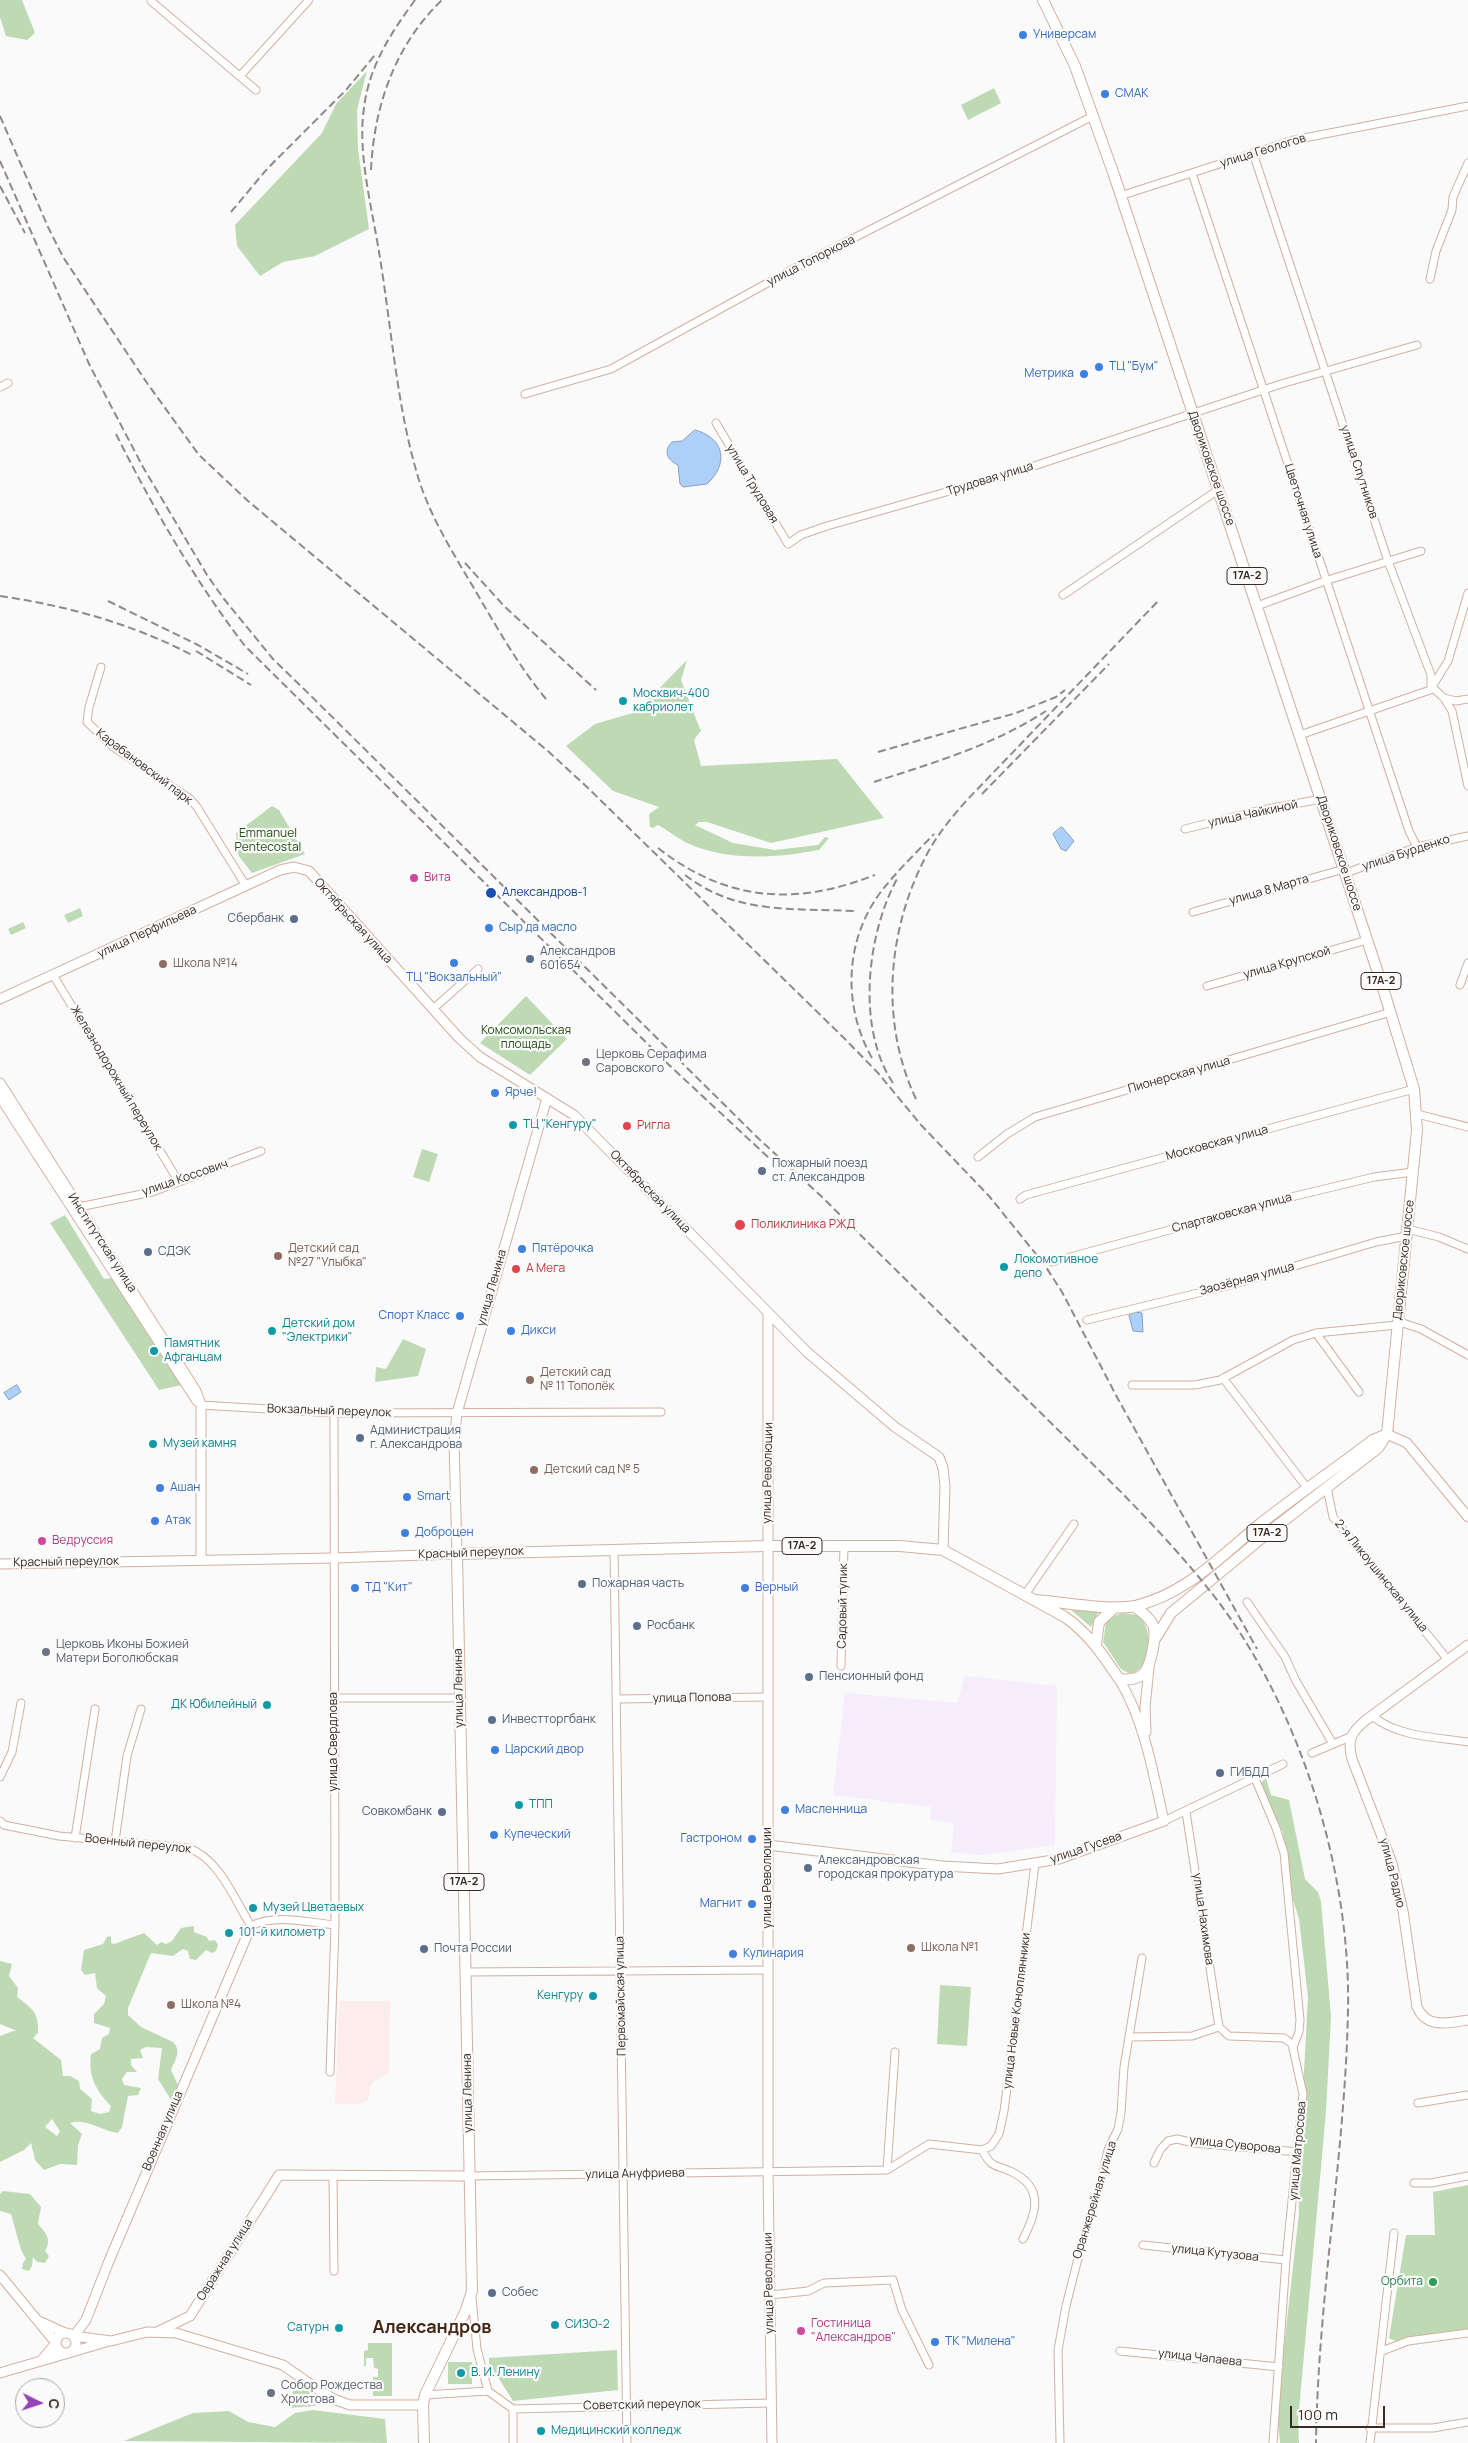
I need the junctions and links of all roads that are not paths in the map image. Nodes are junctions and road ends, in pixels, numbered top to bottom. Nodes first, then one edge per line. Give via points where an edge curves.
1 (309, 0) edge
2 (1043, 0) edge
3 (151, 1) edge
4 (240, 76) junction
5 (256, 90) dead end
6 (1468, 106) edge
7 (1093, 116) junction
8 (1253, 153) junction
9 (1468, 163) edge
10 (1192, 173) junction
11 (1120, 196) junction
12 (1430, 279) dead end
13 (1417, 345) dead end
14 (1325, 372) junction
15 (8, 383) dead end
16 (0, 387) edge
17 (1265, 390) junction
18 (525, 394) dead end
19 (1192, 413) junction
20 (716, 423) dead end
21 (1218, 490) junction
22 (788, 544) joint
23 (1422, 551) dead end
24 (1388, 561) junction
25 (1326, 581) junction
26 (1468, 593) edge
27 (1063, 595) dead end
28 (1257, 606) junction
29 (101, 667) dead end
30 (1431, 686) junction
31 (1444, 698) junction
32 (1468, 699) edge
33 (1369, 711) junction
34 (1300, 735) junction
35 (1468, 786) edge
36 (1321, 799) junction
37 (1185, 829) dead end
38 (1468, 836) edge
39 (1417, 847) junction
40 (294, 867) joint
41 (1345, 871) junction
42 (246, 886) junction
43 (1193, 912) dead end
44 (1368, 940) junction
45 (1468, 963) edge
46 (478, 969) dead end
47 (53, 975) junction
48 (1460, 985) dead end
49 (1207, 986) dead end
50 (0, 999) edge
51 (433, 1009) junction
52 (1390, 1012) junction
53 (0, 1083) edge
54 (1414, 1090) junction
55 (0, 1097) edge
56 (547, 1098) junction
57 (1416, 1114) junction
58 (19, 1119) junction
59 (1468, 1127) edge
60 (261, 1151) dead end
61 (978, 1157) dead end
62 (1413, 1172) junction
63 (179, 1182) junction
64 (1020, 1199) dead end
65 (76, 1208) junction
66 (1407, 1232) junction
67 (1468, 1249) edge
68 (1052, 1262) dead end
69 (768, 1313) junction
70 (1087, 1320) dead end
71 (1397, 1323) junction
72 (1316, 1333) junction
73 (1468, 1355) edge
74 (1223, 1378) junction
75 (1132, 1385) dead end
76 (1359, 1392) dead end
77 (201, 1405) junction
78 (661, 1412) dead end
79 (334, 1413) junction
80 (457, 1413) junction
81 (1387, 1434) junction
82 (1327, 1487) junction
83 (1308, 1489) junction
84 (1468, 1517) edge
85 (1074, 1524) dead end
86 (767, 1546) junction
87 (844, 1546) junction
88 (614, 1549) junction
89 (942, 1550) junction
90 (457, 1554) junction
91 (334, 1558) junction
92 (201, 1560) junction
93 (0, 1564) edge
94 (1027, 1598) junction
95 (1247, 1602) dead end
96 (1134, 1606) junction
97 (1115, 1607) junction
98 (1155, 1639) junction
99 (1096, 1644) junction
100 (1468, 1645) edge
101 (1448, 1660) junction
102 (841, 1666) dead end
103 (1149, 1668) junction
104 (1119, 1679) junction
105 (767, 1697) junction
106 (334, 1698) junction
107 (460, 1698) junction
108 (617, 1699) junction
109 (21, 1703) dead end
110 (95, 1709) dead end
111 (141, 1709) dead end
112 (1372, 1716) junction
113 (1353, 1733) junction
114 (1468, 1742) edge
115 (1334, 1744) junction
116 (1147, 1747) junction
117 (1312, 1753) dead end
118 (1283, 1764) dead end
119 (1254, 1776) junction
120 (0, 1778) edge
121 (1186, 1812) junction
122 (0, 1821) edge
123 (1164, 1821) junction
124 (75, 1838) junction
125 (115, 1841) junction
126 (768, 1845) junction
127 (1035, 1864) junction
128 (335, 1925) junction
129 (252, 1926) junction
130 (1142, 1958) dead end
131 (767, 1970) junction
132 (620, 1971) junction
133 (466, 1972) junction
134 (1468, 2020) edge
135 (1219, 2027) junction
136 (1130, 2037) junction
137 (1293, 2047) junction
138 (895, 2052) dead end
139 (330, 2072) dead end
140 (1468, 2095) edge
141 (1418, 2103) dead end
142 (982, 2150) junction
143 (1299, 2152) junction
144 (1154, 2163) dead end
145 (886, 2170) junction
146 (768, 2171) junction
147 (333, 2174) junction
148 (279, 2175) joint
149 (624, 2175) junction
150 (470, 2176) junction
151 (1468, 2176) edge
152 (1414, 2183) dead end
153 (1394, 2233) dead end
154 (1023, 2239) dead end
155 (1143, 2245) dead end
156 (1286, 2260) junction
157 (334, 2271) dead end
158 (0, 2275) edge
159 (472, 2291) junction
160 (770, 2295) junction
161 (38, 2320) junction
162 (159, 2331) junction
163 (1468, 2332) edge
164 (70, 2335) junction
165 (111, 2341) junction
166 (56, 2343) junction
167 (1120, 2351) dead end
168 (1382, 2351) junction
169 (68, 2354) junction
170 (41, 2361) junction
171 (929, 2365) dead end
172 (1279, 2367) junction
173 (0, 2373) edge
174 (488, 2391) junction
175 (424, 2400) junction
176 (771, 2403) junction
177 (625, 2405) junction
178 (513, 2409) junction
179 (1468, 2422) edge
180 (1370, 2428) junction
181 (1060, 2442) edge
182 (424, 2443) edge
183 (513, 2443) edge
184 (627, 2443) edge
185 (772, 2443) edge
186 (1273, 2443) edge
187 (1370, 2443) edge

1 - 4 street
2 - 7 main road, Двориковское шоссе via 1075,66
3 - 4 street
4 - 5 street
6 - 8 street, улица Геологов via 1294,140
7 - 11 main road, Двориковское шоссе
7 - 18 street, улица Топоркова via 793,269 611,369
8 - 10 street, улица Геологов
8 - 14 street, улица Спутников
9 - 12 street via 1453,197 1452,210 1436,251
10 - 11 street, улица Геологов
10 - 17 street, Цветочная улица
11 - 19 main road, Двориковское шоссе / 17А-2
13 - 14 street, Трудовая улица
14 - 17 street, Трудовая улица
14 - 24 street, улица Спутников
15 - 16 street
17 - 19 street, Трудовая улица
17 - 25 street, Цветочная улица
19 - 21 main road, Двориковское шоссе / 17А-2
19 - 22 street, Трудовая улица via 1016,472 801,534
20 - 22 street, улица Трудовая
21 - 27 street
21 - 28 main road, Двориковское шоссе / 17А-2
23 - 24 street
24 - 25 street
24 - 30 street, улица Спутников via 1431,675
25 - 28 street
25 - 33 street, Цветочная улица
26 - 30 street via 1448,661
28 - 34 main road, Двориковское шоссе / 17А-2
29 - 42 street, Карабановский парк via 87,722 112,746 190,799
30 - 31 street
30 - 33 street via 1422,694
31 - 32 street
31 - 35 street via 1452,711
33 - 34 street
33 - 39 street, Цветочная улица
34 - 36 main road, Двориковское шоссе / 17А-2
36 - 37 street, улица Чайкиной
36 - 41 main road, Двориковское шоссе / 17А-2
38 - 39 street, улица Бурденко
39 - 41 street, улица Бурденко
40 - 42 main road, улица Перфильева
40 - 51 main road, Октябрьская улица via 309,871
41 - 43 street, улица 8 Марта
41 - 44 main road, Двориковское шоссе / 17А-2
42 - 47 main road, улица Перфильева
44 - 49 street, улица Крупской
44 - 52 main road, Двориковское шоссе / 17А-2
45 - 48 street
46 - 51 street
47 - 50 main road, улица Перфильева
47 - 63 street, Железнодорожный переулок
51 - 56 main road, Октябрьская улица via 480,1057
52 - 54 main road, Двориковское шоссе / 17А-2
52 - 61 street, Пионерская улица via 1035,1116
53 - 58 main road, Институтская улица
54 - 57 main road, Двориковское шоссе / 17А-2
54 - 64 street, Московская улица
55 - 58 main road, Институтская улица
56 - 69 main road, Октябрьская улица via 574,1115
56 - 80 main road, улица Ленина
57 - 59 street
57 - 62 main road, Двориковское шоссе / 17А-2
58 - 65 main road, Институтская улица
60 - 63 street, улица Коссович
62 - 66 main road, Двориковское шоссе / 17А-2
62 - 68 street, Спартаковская улица via 1374,1177 1292,1197
63 - 65 street, улица Коссович via 152,1192
65 - 77 main road, Институтская улица via 196,1391
66 - 67 street, Заозёрная улица via 1439,1237
66 - 70 street, Заозёрная улица via 1231,1285
66 - 71 main road, Двориковское шоссе / 17А-2
69 - 86 main road, улица Революции
69 - 89 main road, Октябрьская улица via 807,1352 881,1415 939,1457 945,1487
71 - 72 street
71 - 73 street via 1422,1329
71 - 81 main road, Двориковское шоссе / 17А-2
72 - 74 street via 1293,1340
72 - 76 street
74 - 75 street via 1195,1386
74 - 83 street
77 - 79 street, Вокзальный переулок
77 - 92 main road, Институтская улица
78 - 80 street, Вокзальный переулок
79 - 80 street, Вокзальный переулок
79 - 91 street, улица Свердлова
80 - 90 main road, улица Ленина via 454,1441
81 - 82 main road, 17А-2 via 1378,1448
81 - 83 main road, 17А-2 via 1373,1440
81 - 84 main road via 1406,1442
82 - 98 main road, 17А-2 via 1171,1613
82 - 101 street, 2-я Ликоушинская улица via 1333,1517
83 - 96 main road, 17А-2 via 1193,1580 1172,1594
85 - 94 street
86 - 87 main road, Красный переулок / 17А-2
86 - 88 main road, Красный переулок / 17А-2
86 - 105 main road, улица Революции
87 - 89 main road, Красный переулок / 17А-2
87 - 102 street, Садовый тупик
88 - 90 main road, Красный переулок / 17А-2
88 - 108 street, Первомайская улица
89 - 94 main road, 17А-2
90 - 91 main road, Красный переулок
90 - 107 main road, улица Ленина / 17А-2
91 - 92 main road, Красный переулок
91 - 106 street, улица Свердлова
92 - 93 main road, Красный переулок
94 - 97 main road
94 - 99 main road via 1065,1617
95 - 115 street via 1278,1645
96 - 97 main road, 17А-2
96 - 98 main road via 1153,1625
97 - 99 main road via 1099,1622
98 - 103 main road, 17А-2
99 - 104 main road
100 - 101 main road
101 - 112 main road
103 - 104 main road via 1140,1677
103 - 116 main road via 1145,1708
104 - 116 main road via 1129,1695
105 - 108 street, улица Попова
105 - 126 main road, улица Революции
106 - 107 street
106 - 128 street, улица Свердлова
107 - 133 main road, улица Ленина / 17А-2
108 - 132 street, Первомайская улица
109 - 120 street via 12,1752
110 - 124 street
111 - 125 street via 127,1756
112 - 113 main road
112 - 114 street via 1395,1729
113 - 115 street
113 - 134 main road, улица Радио via 1348,1745 1352,1759 1392,1863 1420,2015 1434,2023
115 - 117 street
116 - 123 main road
118 - 119 street
119 - 121 street
119 - 137 street, улица Матросова via 1284,1853 1300,2020
121 - 123 street
121 - 135 street, улица Нахимова
122 - 124 street, Военный переулок via 4,1825
123 - 127 main road, улица Гусева via 1060,1859
124 - 125 street, Военный переулок
125 - 129 street, Военный переулок via 200,1852 223,1880
126 - 127 main road, улица Гусева via 977,1869
126 - 131 main road, улица Революции
127 - 142 street, улица Новые Коноплянники via 1004,2112 999,2134 992,2146
128 - 129 street via 275,1919 262,1920
128 - 139 street, улица Свердлова
129 - 164 main road, Военная улица via 108,2261 86,2320
130 - 136 street, Оранжерейная улица
131 - 132 street
131 - 146 main road, улица Революции
132 - 133 street
132 - 149 street, Первомайская улица
133 - 150 main road, улица Ленина / 17А-2
135 - 136 street via 1192,2036
135 - 137 street via 1229,2036 1284,2038
136 - 181 street, Оранжерейная улица via 1118,2129 1108,2150 1066,2306 1060,2342
137 - 143 street, улица Матросова via 1303,2094
138 - 145 street
140 - 141 street
142 - 145 street via 930,2144
142 - 154 street via 989,2163 1023,2178 1032,2191 1036,2205 1034,2216
143 - 144 street, улица Суворова via 1177,2139 1164,2146
143 - 156 street, улица Матросова
145 - 146 street, улица Ануфриева
146 - 149 street, улица Ануфриева
146 - 160 main road, улица Революции
147 - 148 main road, улица Ануфриева
147 - 150 main road, улица Ануфриева
147 - 157 street
148 - 162 main road, Овражная улица via 190,2316
149 - 150 street, улица Ануфриева
149 - 177 street, Первомайская улица
150 - 159 main road, улица Ленина / 17А-2
151 - 152 street
153 - 168 street
155 - 156 street, улица Кутузова
156 - 172 street, улица Матросова
158 - 161 main road
159 - 174 street via 477,2349
159 - 175 main road, 17А-2
160 - 171 street via 808,2291 824,2283 893,2280 902,2310
160 - 176 main road, улица Революции
161 - 164 main road
161 - 166 main road
162 - 165 main road
162 - 175 main road via 191,2337 283,2365 320,2391 350,2405
163 - 168 street via 1408,2341
164 - 165 main road
164 - 166 main road via 58,2336
164 - 169 main road via 76,2347
165 - 169 main road
166 - 169 main road via 59,2351
166 - 170 main road
167 - 172 street, улица Чапаева
168 - 180 street
169 - 170 main road
170 - 173 main road
172 - 186 street, улица Матросова
174 - 175 street
174 - 178 street
175 - 182 main road, 17А-2
176 - 177 street, Советский переулок
176 - 185 main road, улица Революции
177 - 178 street, Советский переулок
177 - 184 street, Первомайская улица
178 - 183 street
179 - 180 street via 1432,2428
180 - 187 street

